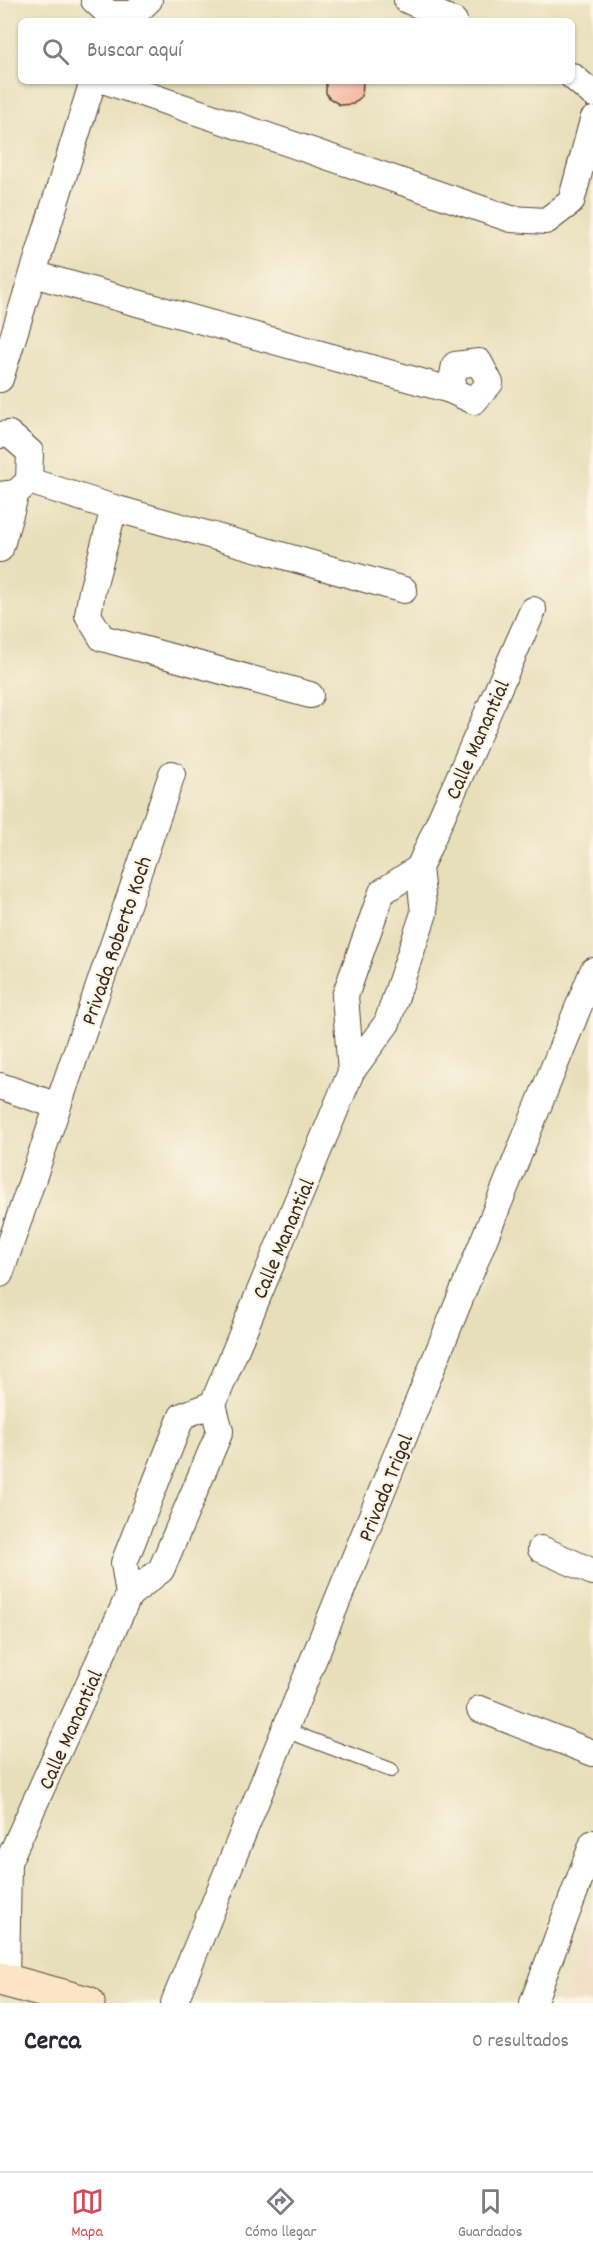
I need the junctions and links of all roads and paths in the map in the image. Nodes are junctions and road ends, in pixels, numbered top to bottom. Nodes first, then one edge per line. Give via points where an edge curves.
1 (149, 0) edge
2 (407, 0) edge
3 (104, 12) edge
4 (447, 18) edge
5 (575, 79) edge
6 (92, 84) edge
7 (114, 84) edge
8 (593, 94) edge
9 (593, 120) edge
10 (33, 274) junction
11 (0, 379) edge
12 (450, 390) dead end
13 (0, 435) edge
14 (15, 490) edge
15 (114, 508) junction
16 (0, 549) edge
17 (404, 590) dead end
18 (533, 610) dead end
19 (310, 695) dead end
20 (172, 774) dead end
21 (419, 868) junction
22 (593, 971) edge
23 (351, 1072) junction
24 (0, 1086) edge
25 (58, 1106) junction
26 (0, 1274) edge
27 (213, 1404) junction
28 (542, 1549) dead end
29 (593, 1572) edge
30 (129, 1595) junction
31 (480, 1709) dead end
32 (285, 1730) junction
33 (593, 1753) edge
34 (391, 1770) dead end
35 (593, 1843) edge
36 (4, 1867) edge
37 (3, 1980) edge
38 (88, 2003) edge
39 (174, 2003) edge
40 (533, 2003) edge

1 - 3 street via 134,14
2 - 4 street
5 - 8 street
6 - 10 street
7 - 9 street via 511,219 546,221 570,202
10 - 11 street
10 - 12 street
13 - 14 street via 9,434 30,452
14 - 15 street
14 - 16 street
15 - 17 street
15 - 19 street via 88,615 102,638
18 - 21 street, Calle Manantial
20 - 25 street, Privada Roberto Koch
21 - 23 street, Calle Manantial via 424,913 395,1001 387,1023
21 - 23 street, Calle Manantial via 382,892 345,996
22 - 32 street, Privada Trigal
23 - 27 street, Calle Manantial
24 - 25 street
25 - 26 street, Privada Roberto Koch
27 - 30 street, Calle Manantial via 220,1431 161,1570
27 - 30 street via 182,1416 124,1563
28 - 29 street
30 - 36 street, Calle Manantial
31 - 33 street
32 - 34 lane
32 - 39 street, Privada Trigal
35 - 40 street
36 - 37 street, Calle Manantial
37 - 38 street

